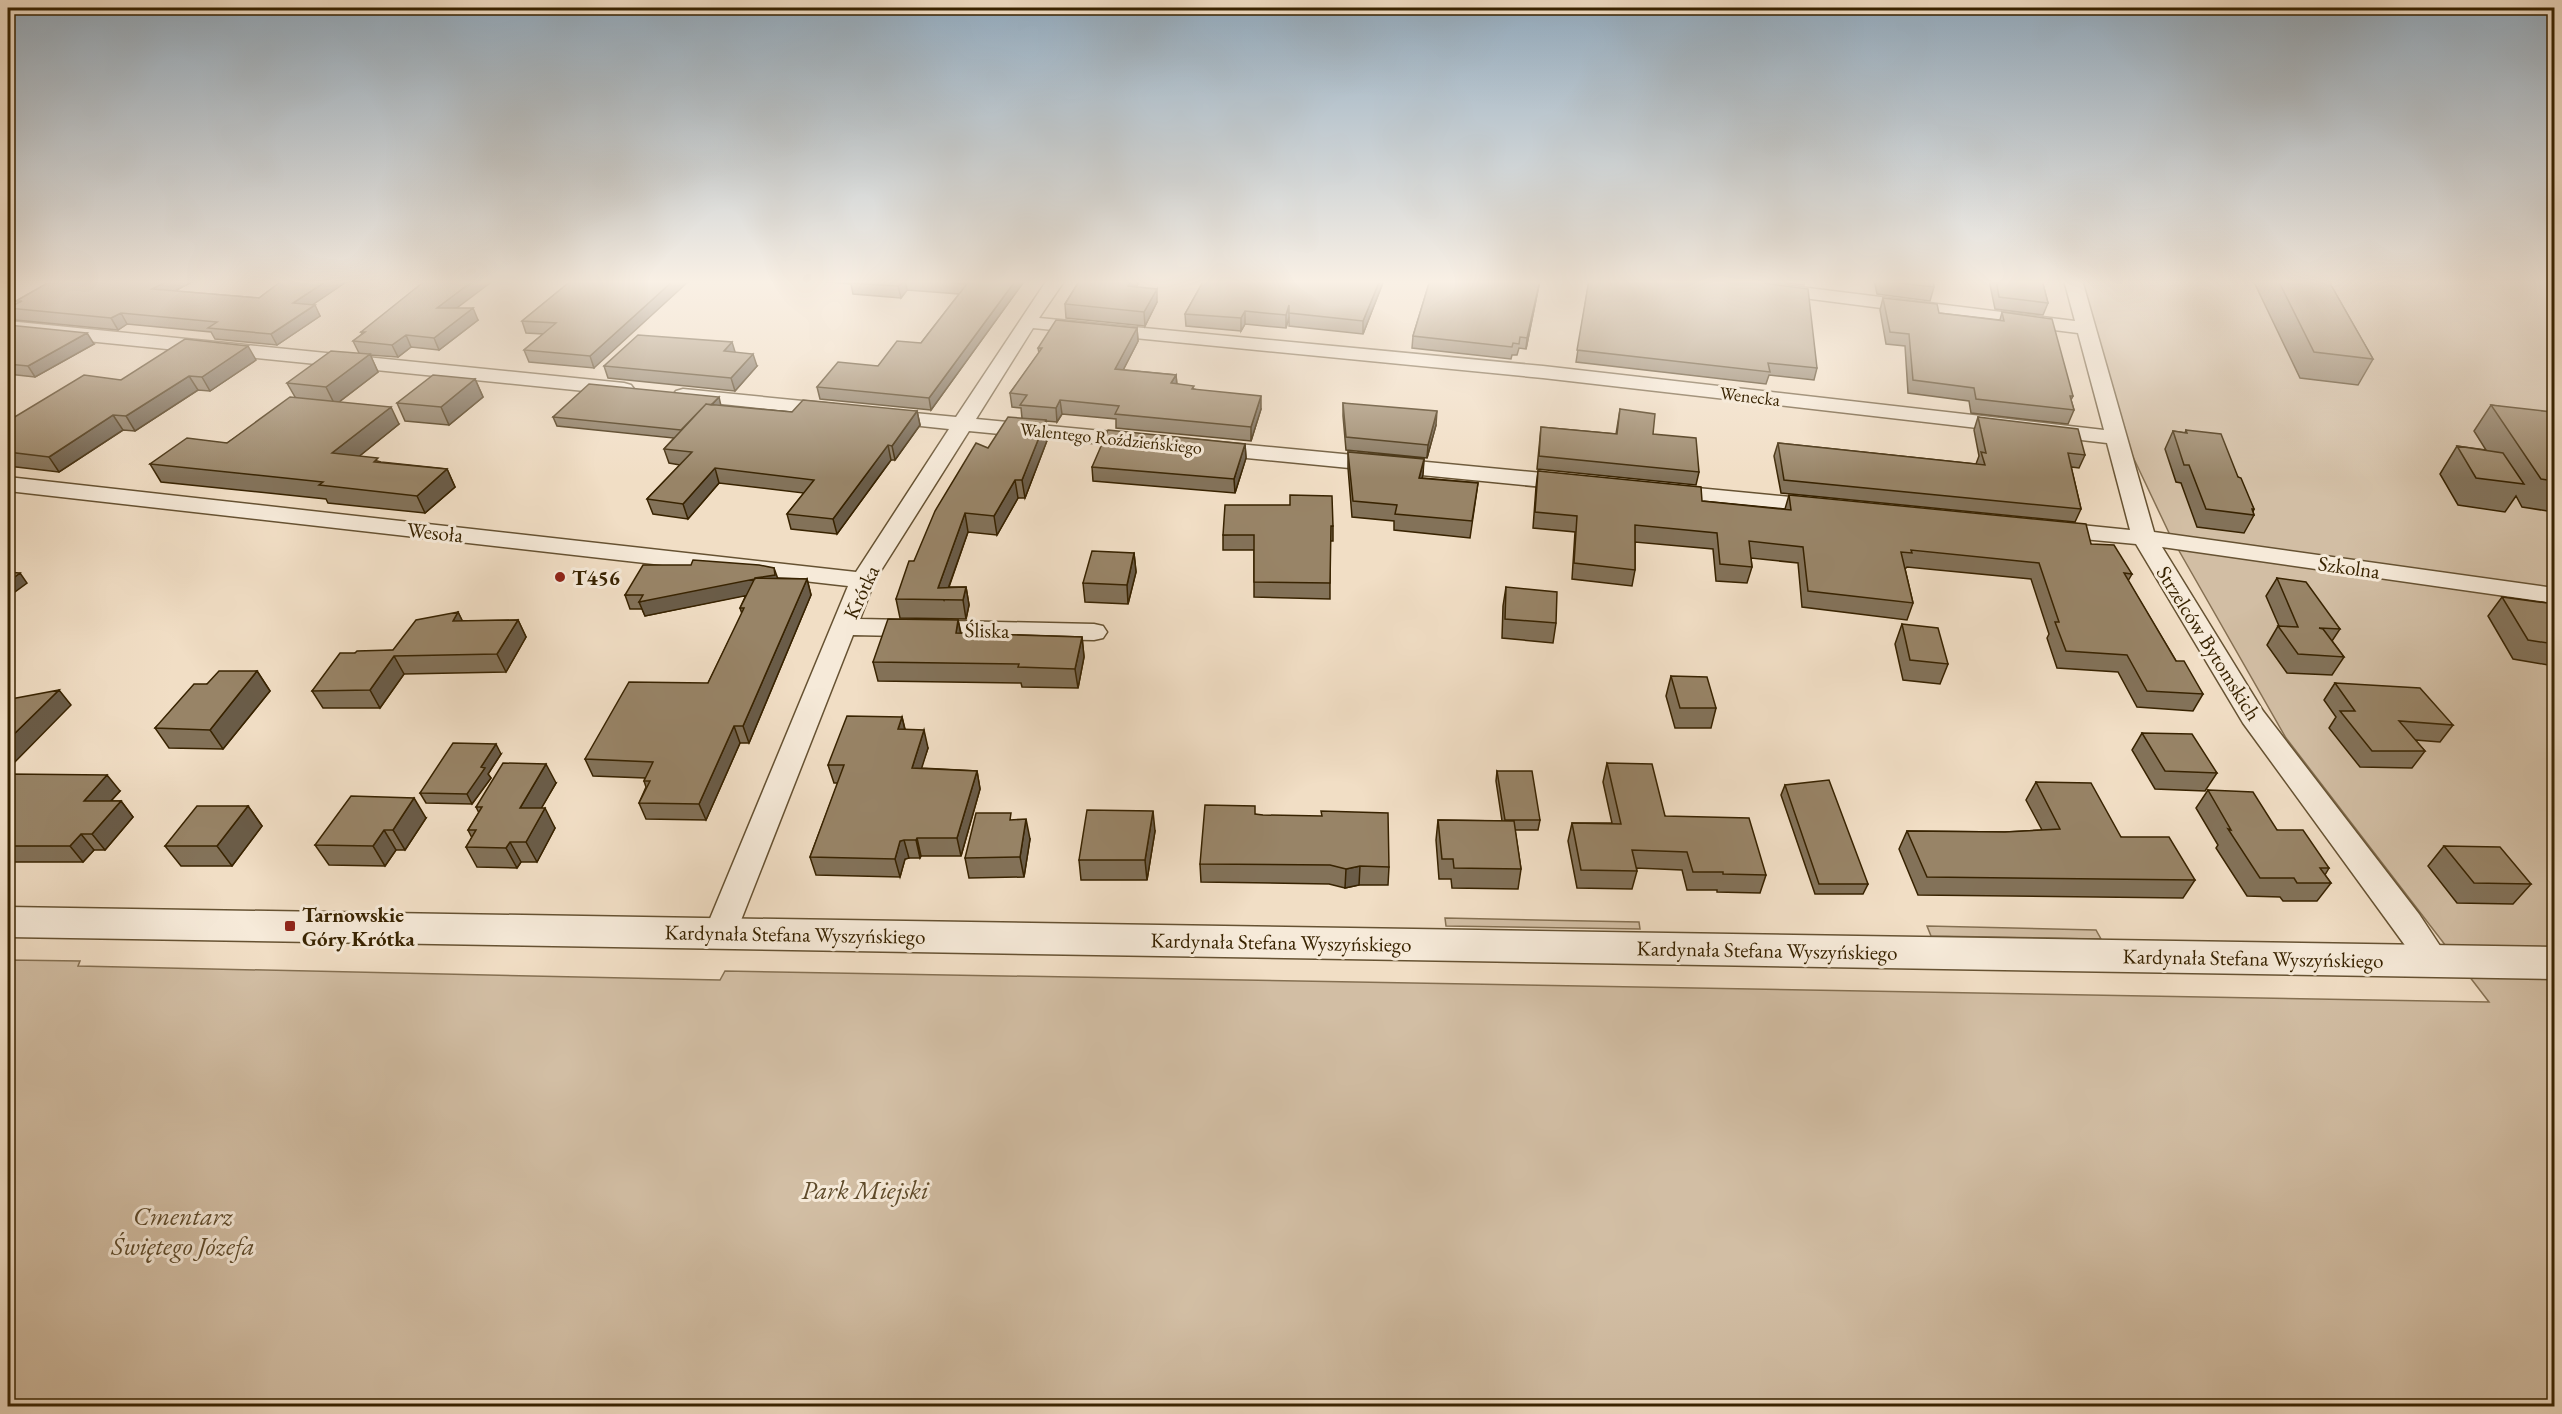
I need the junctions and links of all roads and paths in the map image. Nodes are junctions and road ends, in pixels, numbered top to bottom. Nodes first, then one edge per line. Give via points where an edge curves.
1 (197, 346) edge
2 (1012, 346) edge
3 (1275, 346) edge
4 (2090, 346) edge
5 (962, 423) junction
6 (2115, 438) junction
7 (8, 484) edge
8 (1596, 485) edge
9 (1644, 490) edge
10 (1847, 509) edge
11 (2026, 527) edge
12 (2144, 538) junction
13 (863, 580) junction
14 (2554, 594) edge
15 (844, 627) junction
16 (1094, 632) dead end
17 (8, 922) edge
18 (720, 933) junction
19 (2434, 961) junction
20 (2554, 963) edge

1 - 5 street, Walentego Roździeńskiego
2 - 5 street, Krótka
3 - 6 street, Wenecka via 1543,372
4 - 6 street, Strzelców Bytomskich
5 - 8 street, Walentego Roździeńskiego
5 - 13 street, Krótka
6 - 12 street, Strzelców Bytomskich
7 - 13 street, Wesoła
9 - 10 street
11 - 12 street
12 - 14 street, Szkolna
12 - 19 street, Strzelców Bytomskich via 2253,717
13 - 15 street, Krótka
15 - 16 street, Śliska
15 - 18 street, Krótka
17 - 18 street, Kardynała Stefana Wyszyńskiego
18 - 19 street, Kardynała Stefana Wyszyńskiego
19 - 20 street, Kardynała Stefana Wyszyńskiego

